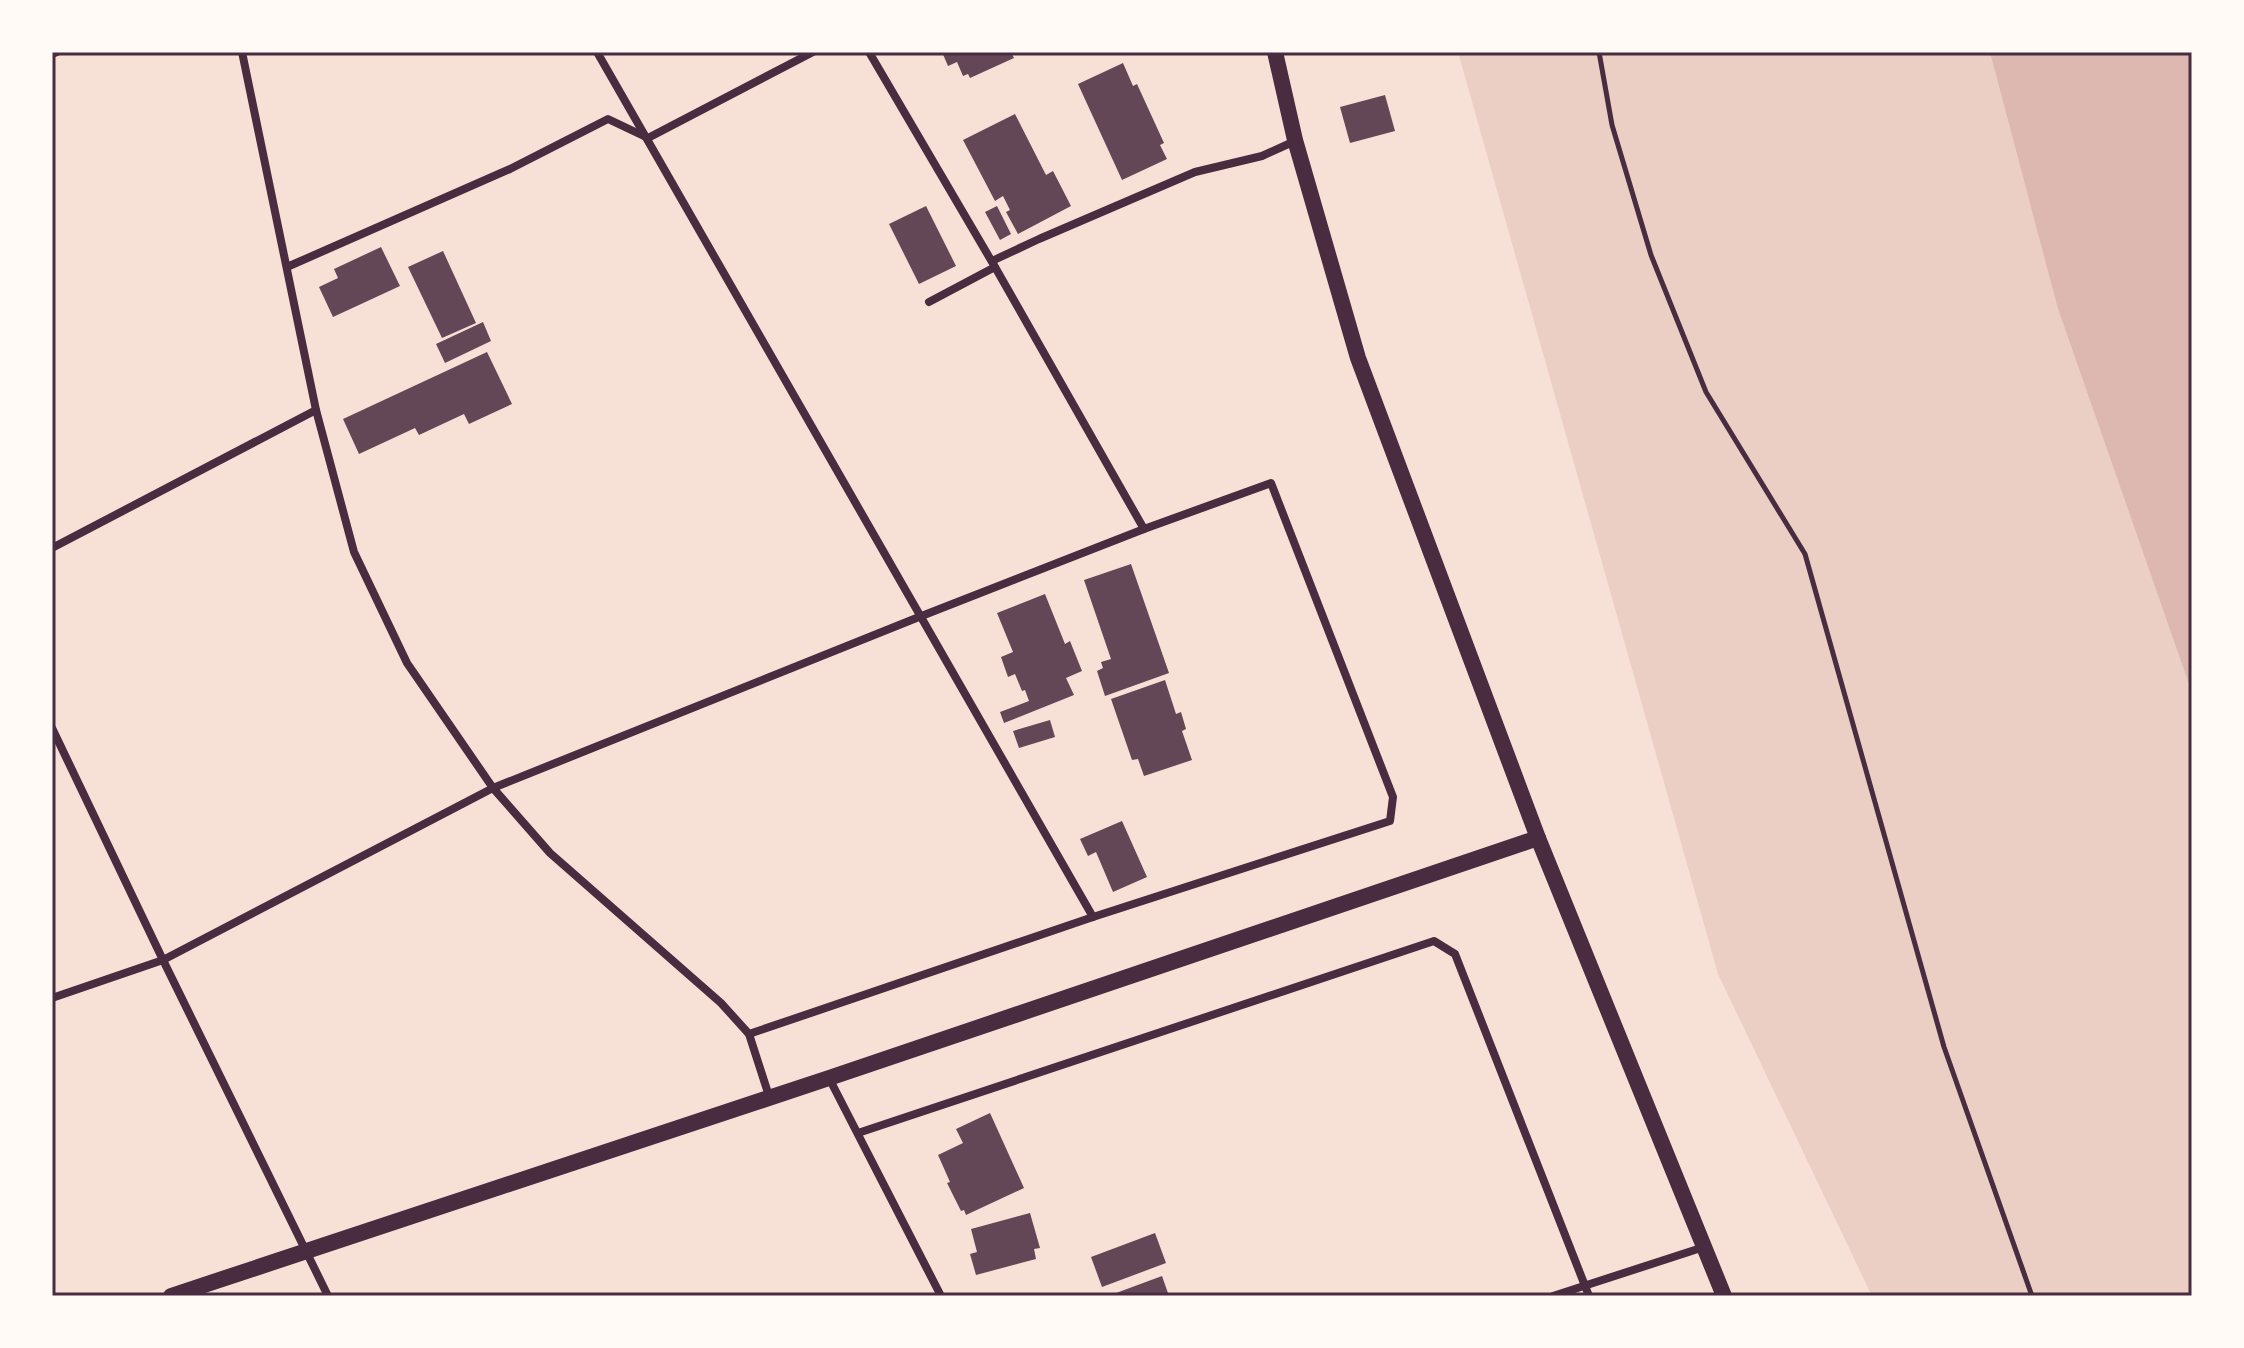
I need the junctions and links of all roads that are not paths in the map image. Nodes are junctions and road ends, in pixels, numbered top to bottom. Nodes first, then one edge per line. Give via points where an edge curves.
1 (242, 52) edge
2 (597, 52) edge
3 (813, 52) edge
4 (869, 52) edge
5 (1275, 52) edge
6 (648, 138) junction
7 (1295, 140) junction
8 (994, 264) junction
9 (287, 267) junction
10 (929, 302) dead end
11 (316, 410) junction
12 (1144, 529) junction
13 (52, 548) edge
14 (919, 617) junction
15 (52, 728) edge
16 (493, 788) junction
17 (1538, 838) junction
18 (1093, 917) junction
19 (163, 960) junction
20 (52, 998) edge
21 (749, 1034) junction
22 (829, 1078) junction
23 (769, 1096) junction
24 (858, 1133) junction
25 (1704, 1247) junction
26 (307, 1252) junction
27 (1585, 1286) junction
28 (171, 1296) edge
29 (328, 1296) edge
30 (941, 1296) edge
31 (1553, 1296) edge
32 (1589, 1296) edge
33 (1724, 1296) edge

1 - 9 street
2 - 6 street
3 - 6 street
4 - 8 street
5 - 7 main road
6 - 9 street via 608,119 510,169
6 - 14 street
7 - 8 street via 1262,156 1195,172 1039,239
7 - 17 main road via 1358,358
8 - 10 street
8 - 12 street
9 - 11 street
11 - 13 street
11 - 16 street via 354,552 407,663
12 - 14 street
12 - 18 street via 1271,483 1393,797 1390,821
14 - 16 street
14 - 18 street
15 - 19 street
16 - 19 street
16 - 21 street via 550,853 721,1003
17 - 22 main road
17 - 25 main road
18 - 21 street
19 - 20 street
19 - 26 street
21 - 23 street
22 - 23 main road
22 - 24 street
23 - 26 main road
24 - 27 street via 1434,941 1455,954
24 - 30 street
25 - 27 street
25 - 33 main road
26 - 28 main road
26 - 29 street
27 - 31 street
27 - 32 street

